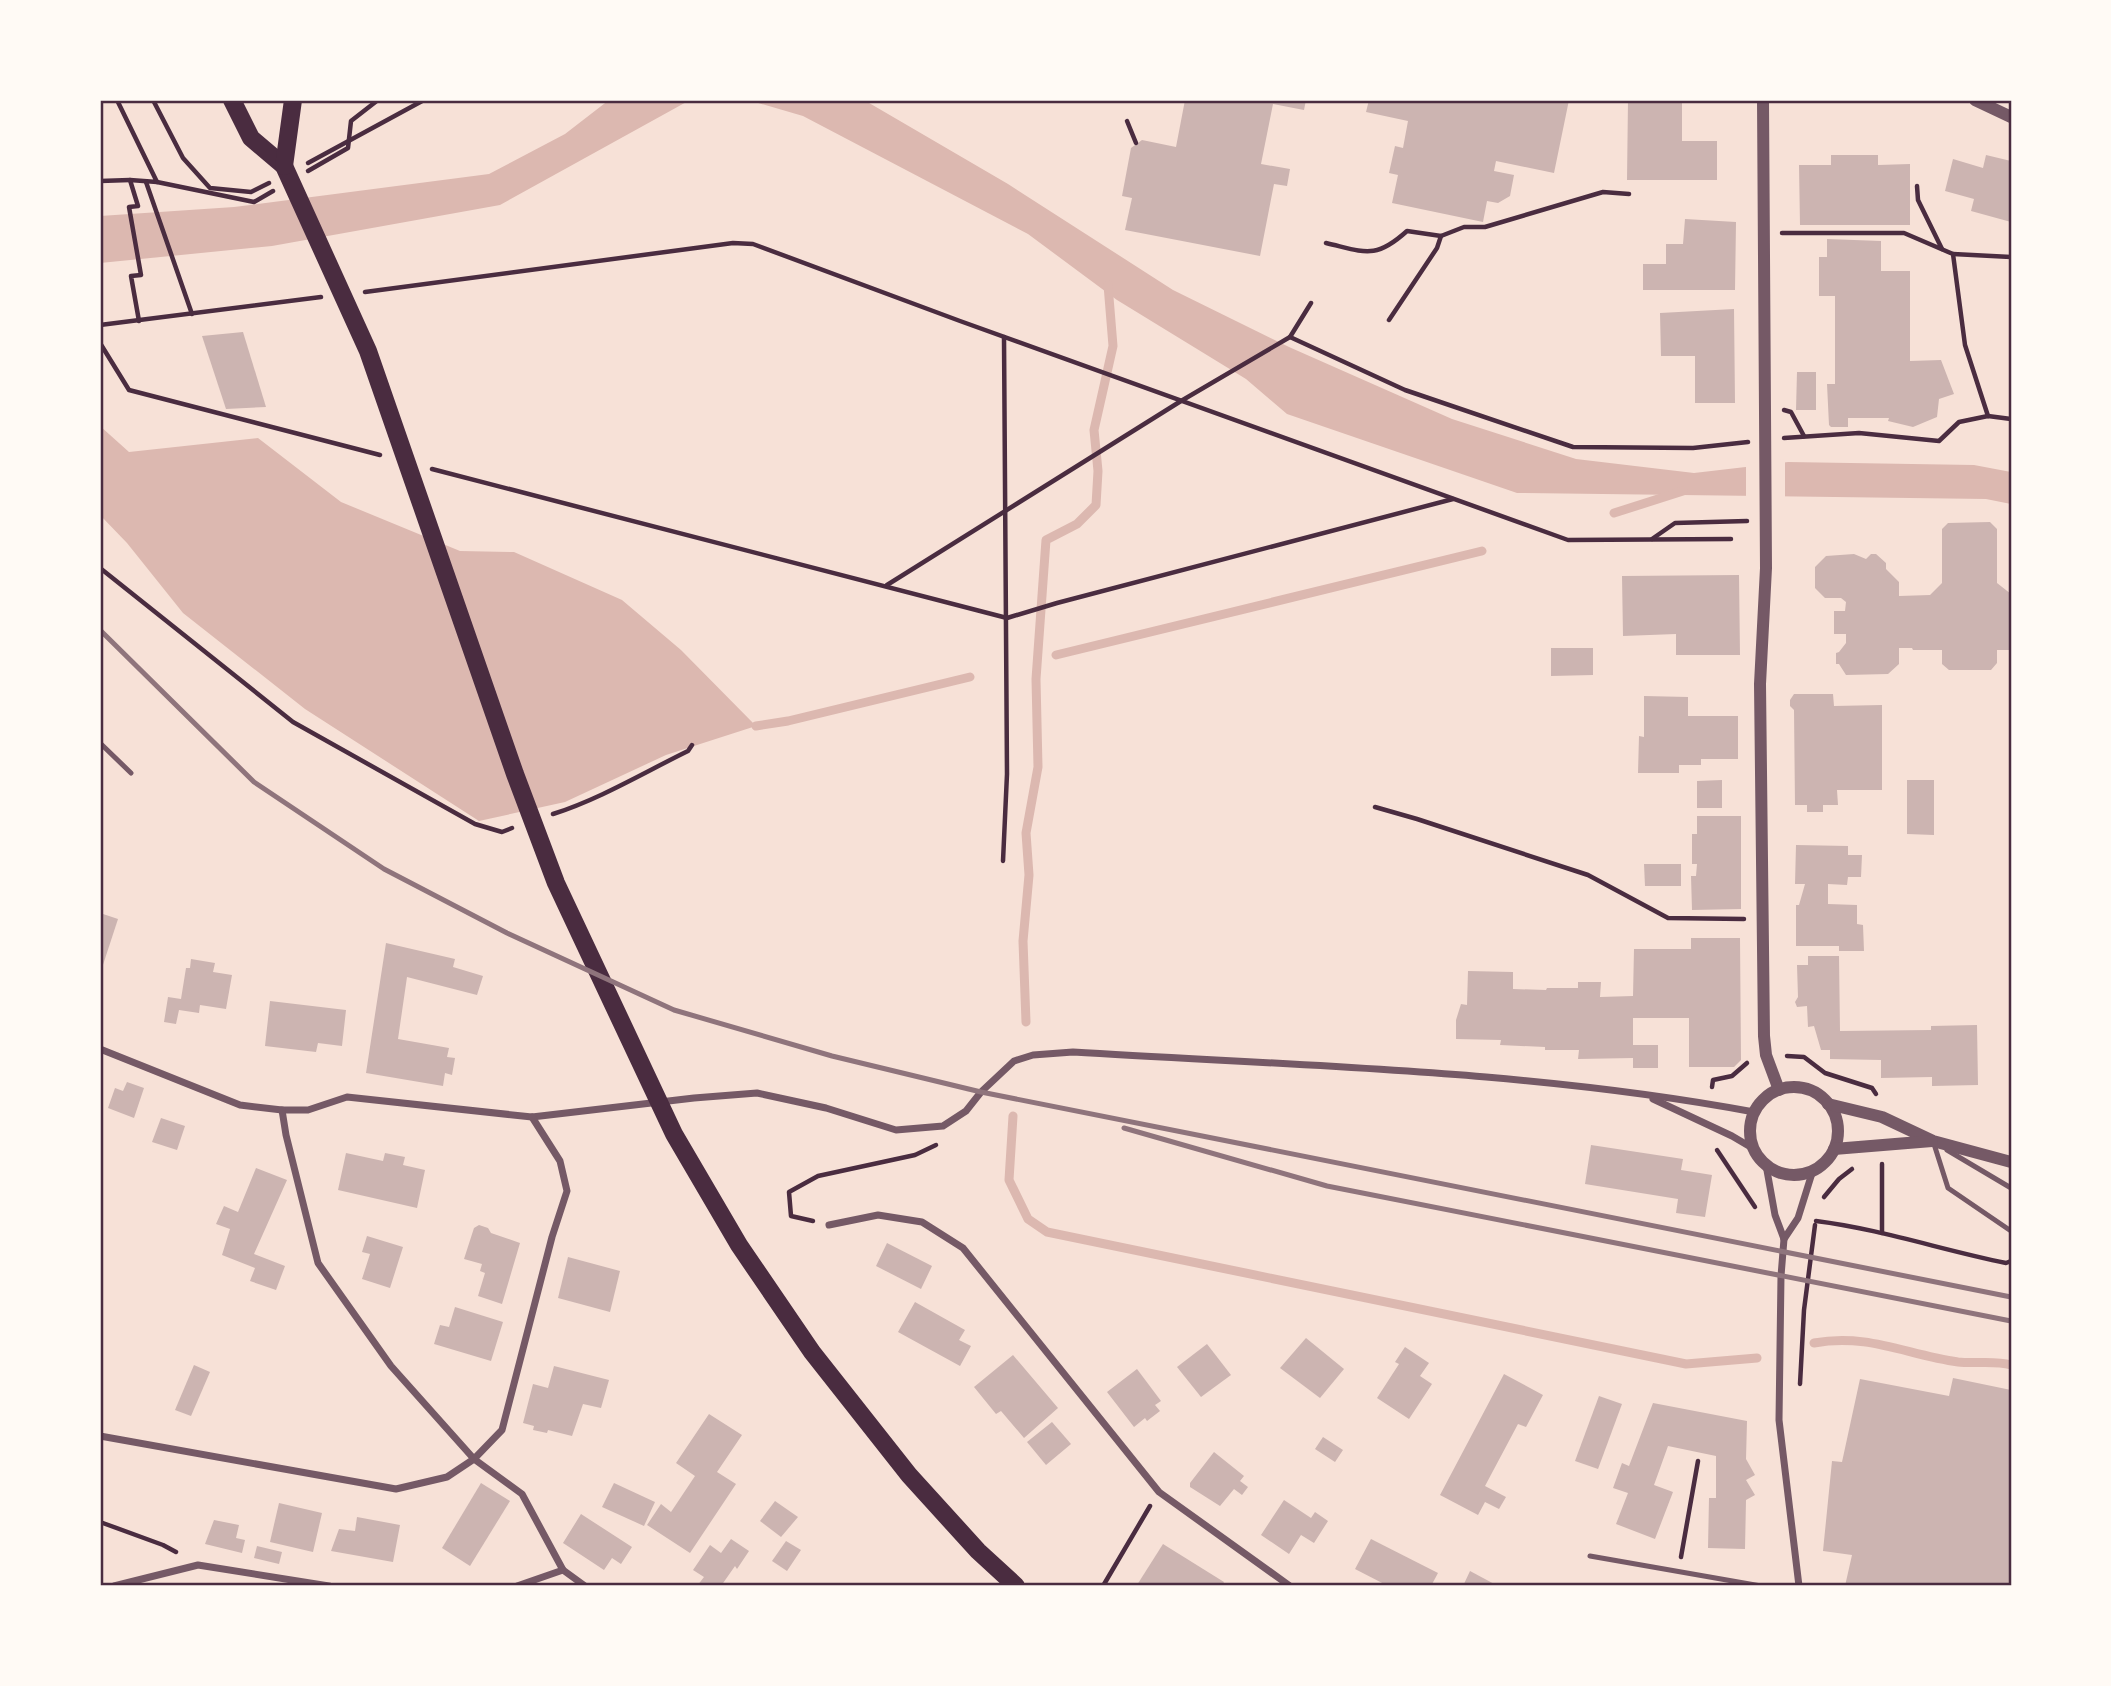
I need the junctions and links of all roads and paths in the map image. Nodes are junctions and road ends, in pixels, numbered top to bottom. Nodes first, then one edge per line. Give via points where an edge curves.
1 (117, 100) edge
2 (153, 100) edge
3 (232, 100) edge
4 (293, 100) edge
5 (1763, 100) edge
6 (1975, 100) edge
7 (2011, 117) edge
8 (1127, 121) dead end
9 (170, 131) dead end
10 (1136, 143) dead end
11 (284, 166) junction
12 (130, 180) junction
13 (100, 181) edge
14 (146, 182) junction
15 (1917, 186) dead end
16 (1629, 194) dead end
17 (1441, 236) junction
18 (1763, 237) junction
19 (1326, 243) dead end
20 (1942, 249) junction
21 (1953, 254) junction
22 (2011, 257) edge
23 (359, 292) dead end
24 (331, 296) dead end
25 (1311, 303) dead end
26 (192, 314) junction
27 (139, 320) junction
28 (1389, 320) dead end
29 (100, 325) edge
30 (1004, 337) junction
31 (1290, 337) junction
32 (100, 344) edge
33 (1181, 401) junction
34 (1988, 416) junction
35 (2011, 419) edge
36 (1770, 437) junction
37 (1749, 442) dead end
38 (386, 457) dead end
39 (426, 467) dead end
40 (1454, 499) junction
41 (1005, 510) junction
42 (1765, 520) junction
43 (1731, 539) dead end
44 (1650, 540) junction
45 (100, 568) edge
46 (886, 586) junction
47 (1007, 618) junction
48 (100, 743) edge
49 (692, 745) dead end
50 (131, 773) dead end
51 (1375, 807) dead end
52 (541, 819) dead end
53 (515, 827) dead end
54 (1003, 861) dead end
55 (1764, 920) junction
56 (100, 1049) edge
57 (1779, 1090) junction
58 (1646, 1095) junction
59 (1828, 1104) junction
60 (282, 1110) junction
61 (1754, 1112) junction
62 (532, 1117) junction
63 (943, 1126) junction
64 (1933, 1141) junction
65 (1754, 1149) junction
66 (1834, 1149) junction
67 (1871, 1161) dead end
68 (2011, 1162) edge
69 (1860, 1163) dead end
70 (1766, 1165) junction
71 (1813, 1170) junction
72 (2011, 1188) edge
73 (1821, 1201) dead end
74 (1818, 1211) dead end
75 (1815, 1221) junction
76 (829, 1225) joint
77 (2011, 1231) edge
78 (1882, 1233) junction
79 (1784, 1239) junction
80 (2011, 1261) edge
81 (1800, 1386) dead end
82 (100, 1436) edge
83 (474, 1459) junction
84 (1698, 1461) dead end
85 (1158, 1492) junction
86 (100, 1522) edge
87 (1590, 1556) dead end
88 (198, 1565) junction
89 (563, 1570) junction
90 (1678, 1572) junction
91 (1724, 1583) edge
92 (1103, 1585) edge
93 (114, 1586) edge
94 (329, 1586) edge
95 (517, 1586) edge
96 (585, 1586) edge
97 (1016, 1586) edge
98 (1290, 1586) edge
99 (1761, 1586) edge
100 (1799, 1586) edge

1 - 14 path via 157,182
2 - 9 path
3 - 11 main road via 251,138
4 - 11 main road
5 - 18 street
6 - 7 street
8 - 10 path
11 - 97 main road via 368,351 556,883 674,1134 739,1245 812,1352 909,1475
12 - 13 path
12 - 14 path
12 - 27 path via 138,206 129,207 141,275 131,276
14 - 26 path
15 - 20 path via 1917,200
16 - 17 path via 1603,192
17 - 19 path via 1407,231 1372,253
17 - 28 path
18 - 20 path via 1788,232 1904,233
18 - 36 street
20 - 21 path
21 - 22 path
21 - 34 path via 1965,345
23 - 30 path via 753,244
24 - 26 path
25 - 31 path
26 - 27 path
27 - 29 path
30 - 33 path
30 - 41 path
31 - 33 path
31 - 37 path via 1405,390 1573,447
32 - 38 path via 129,390
33 - 40 path
33 - 41 path
34 - 35 path
34 - 36 path via 1959,422 1939,441 1859,433
36 - 42 street
39 - 46 path
40 - 44 path via 1568,540
40 - 47 path
41 - 46 path
41 - 47 path
42 - 44 path via 1675,523
42 - 55 street via 1760,684
43 - 44 path
45 - 53 path via 293,722 475,824 502,831
46 - 47 path
47 - 54 path
48 - 50 lane
49 - 52 path via 624,784
51 - 55 path via 1588,875 1668,918
55 - 57 street via 1764,1036
56 - 60 street via 240,1105
57 - 59 street via 1800,1087
57 - 61 street
58 - 61 street
58 - 63 street via 1505,1078 1073,1052 1014,1061 966,1111
58 - 65 street
59 - 64 street via 1882,1117
59 - 66 street via 1838,1130
60 - 62 street via 308,1110 347,1097
60 - 83 street via 318,1263 391,1366
61 - 65 street via 1750,1124
62 - 63 street via 757,1093 896,1130
62 - 83 street via 560,1161 567,1191 502,1430
63 - 76 path via 945,1134 934,1146 915,1155 818,1176 789,1192 791,1216
64 - 66 street
64 - 68 street
64 - 72 lane
64 - 77 lane via 1948,1188
65 - 70 street
66 - 71 street
67 - 78 path via 1882,1160
69 - 73 path
70 - 71 street via 1789,1175
70 - 79 street via 1774,1215
71 - 79 street via 1798,1218
74 - 75 path
75 - 78 path
75 - 81 path
76 - 85 street via 878,1215 922,1222 963,1248
78 - 80 path via 1952,1252
79 - 100 street via 1779,1420
82 - 83 street via 396,1489 447,1477
83 - 89 street via 522,1494
84 - 90 path
85 - 92 path
85 - 98 street
86 - 88 path via 163,1545
87 - 90 lane
88 - 93 street
88 - 94 street
89 - 95 street
89 - 96 street
90 - 91 lane
91 - 99 lane

